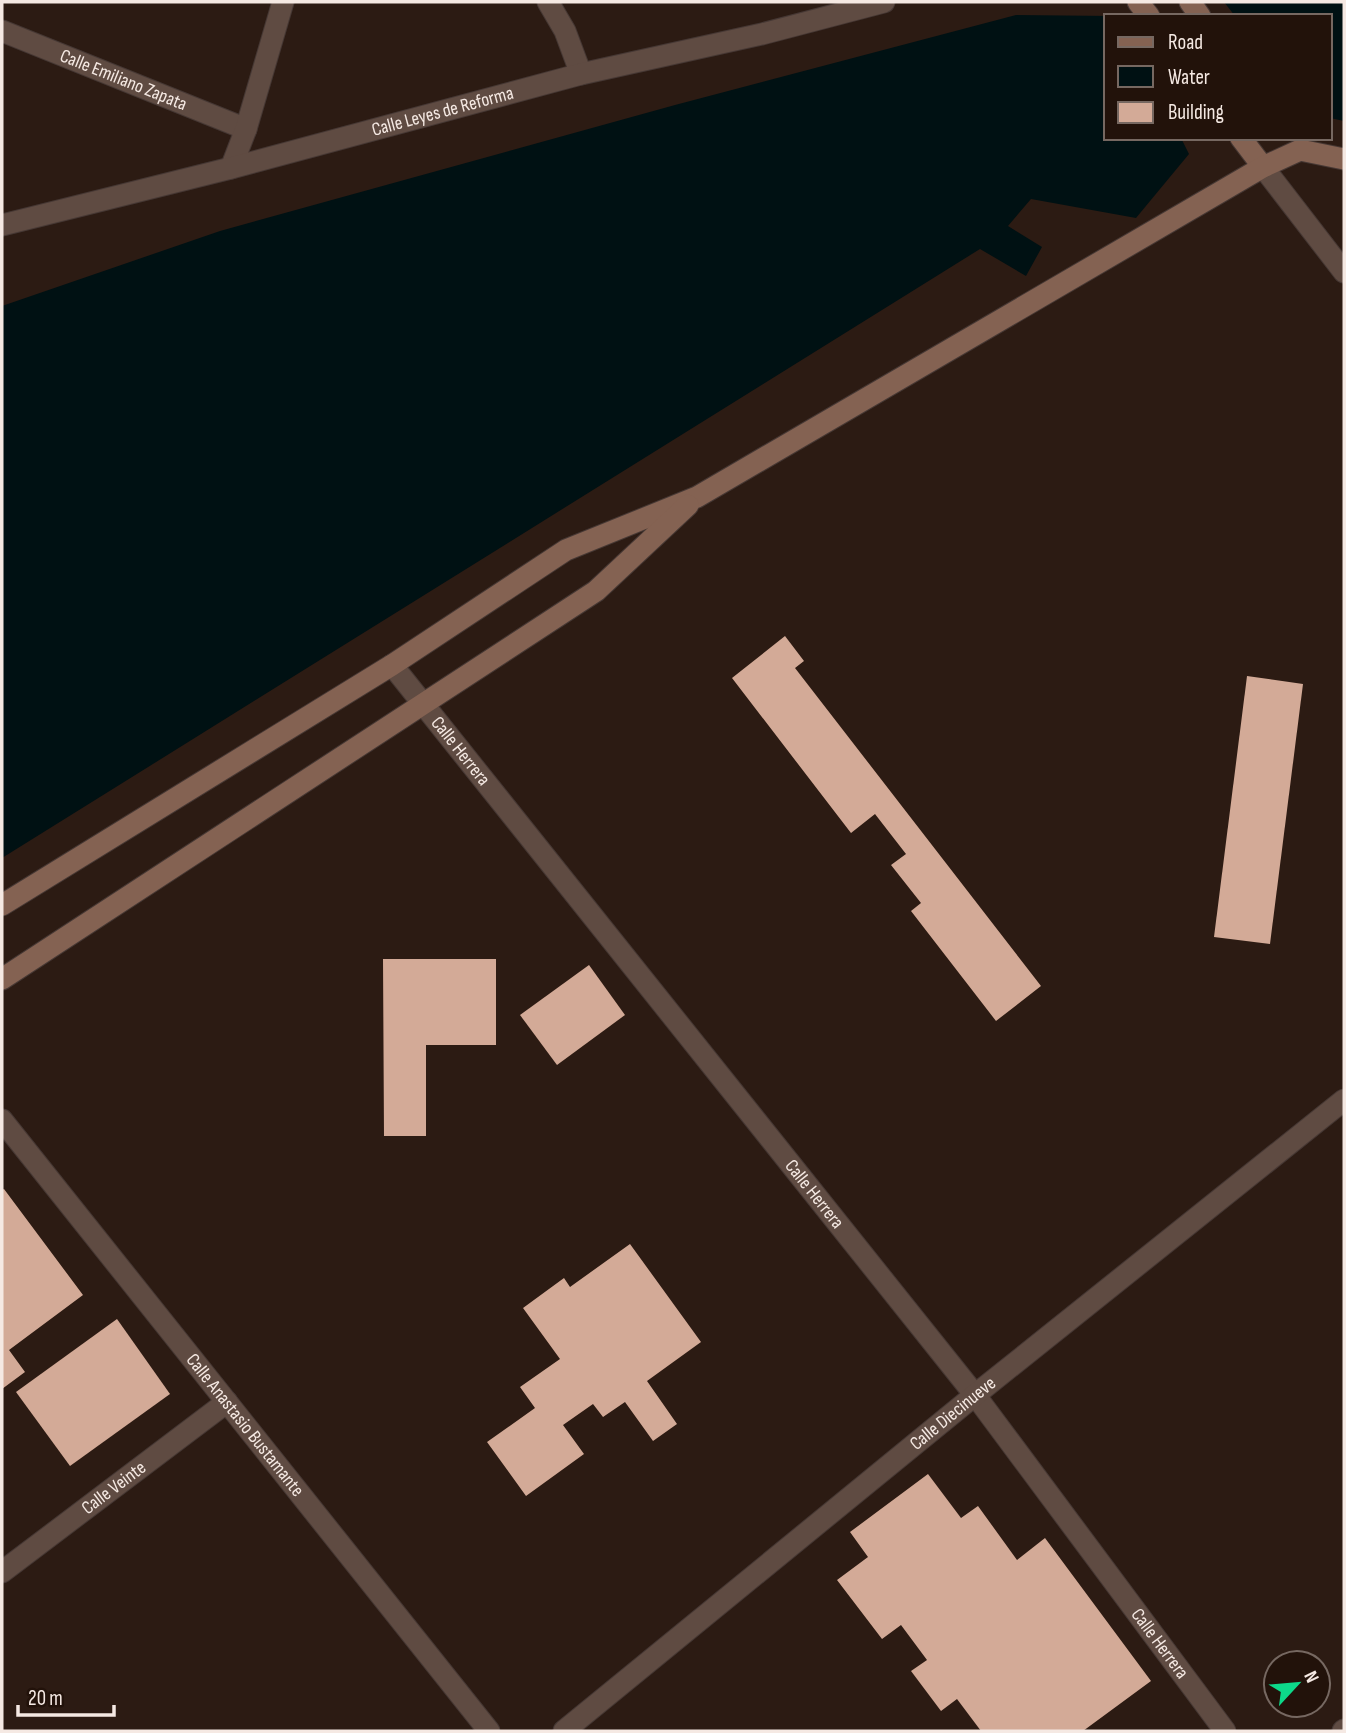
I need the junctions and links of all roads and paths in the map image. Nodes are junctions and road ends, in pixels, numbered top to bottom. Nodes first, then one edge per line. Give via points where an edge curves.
1 (284, 2) edge
2 (548, 2) edge
3 (884, 2) edge
4 (2, 31) edge
5 (581, 74) junction
6 (246, 128) junction
7 (1243, 140) edge
8 (1296, 144) edge
9 (1344, 159) edge
10 (1263, 167) junction
11 (231, 168) junction
12 (2, 225) edge
13 (1344, 272) edge
14 (697, 497) junction
15 (392, 665) junction
16 (424, 704) junction
17 (2, 905) edge
18 (2, 979) edge
19 (1344, 1100) edge
20 (2, 1120) edge
21 (975, 1395) junction
22 (227, 1402) junction
23 (2, 1572) edge
24 (489, 1731) edge
25 (564, 1731) edge
26 (1225, 1731) edge

1 - 6 street
2 - 5 street
3 - 5 street, Calle Leyes de Reforma
4 - 6 street, Calle Emiliano Zapata
5 - 11 street, Calle Leyes de Reforma
6 - 11 street
7 - 10 main road
8 - 9 main road
8 - 10 main road
10 - 13 street
10 - 14 main road
11 - 12 street, Calle Leyes de Reforma
14 - 15 main road via 566,550
14 - 16 main road via 596,591
15 - 16 street, Calle Herrera
15 - 17 main road
16 - 18 main road
16 - 21 street, Calle Herrera
19 - 21 street, Calle Diecinueve
20 - 22 street, Calle Anastasio Bustamante
21 - 25 street, Calle Diecinueve
21 - 26 street, Calle Herrera
22 - 23 street, Calle Veinte
22 - 24 street, Calle Anastasio Bustamante

